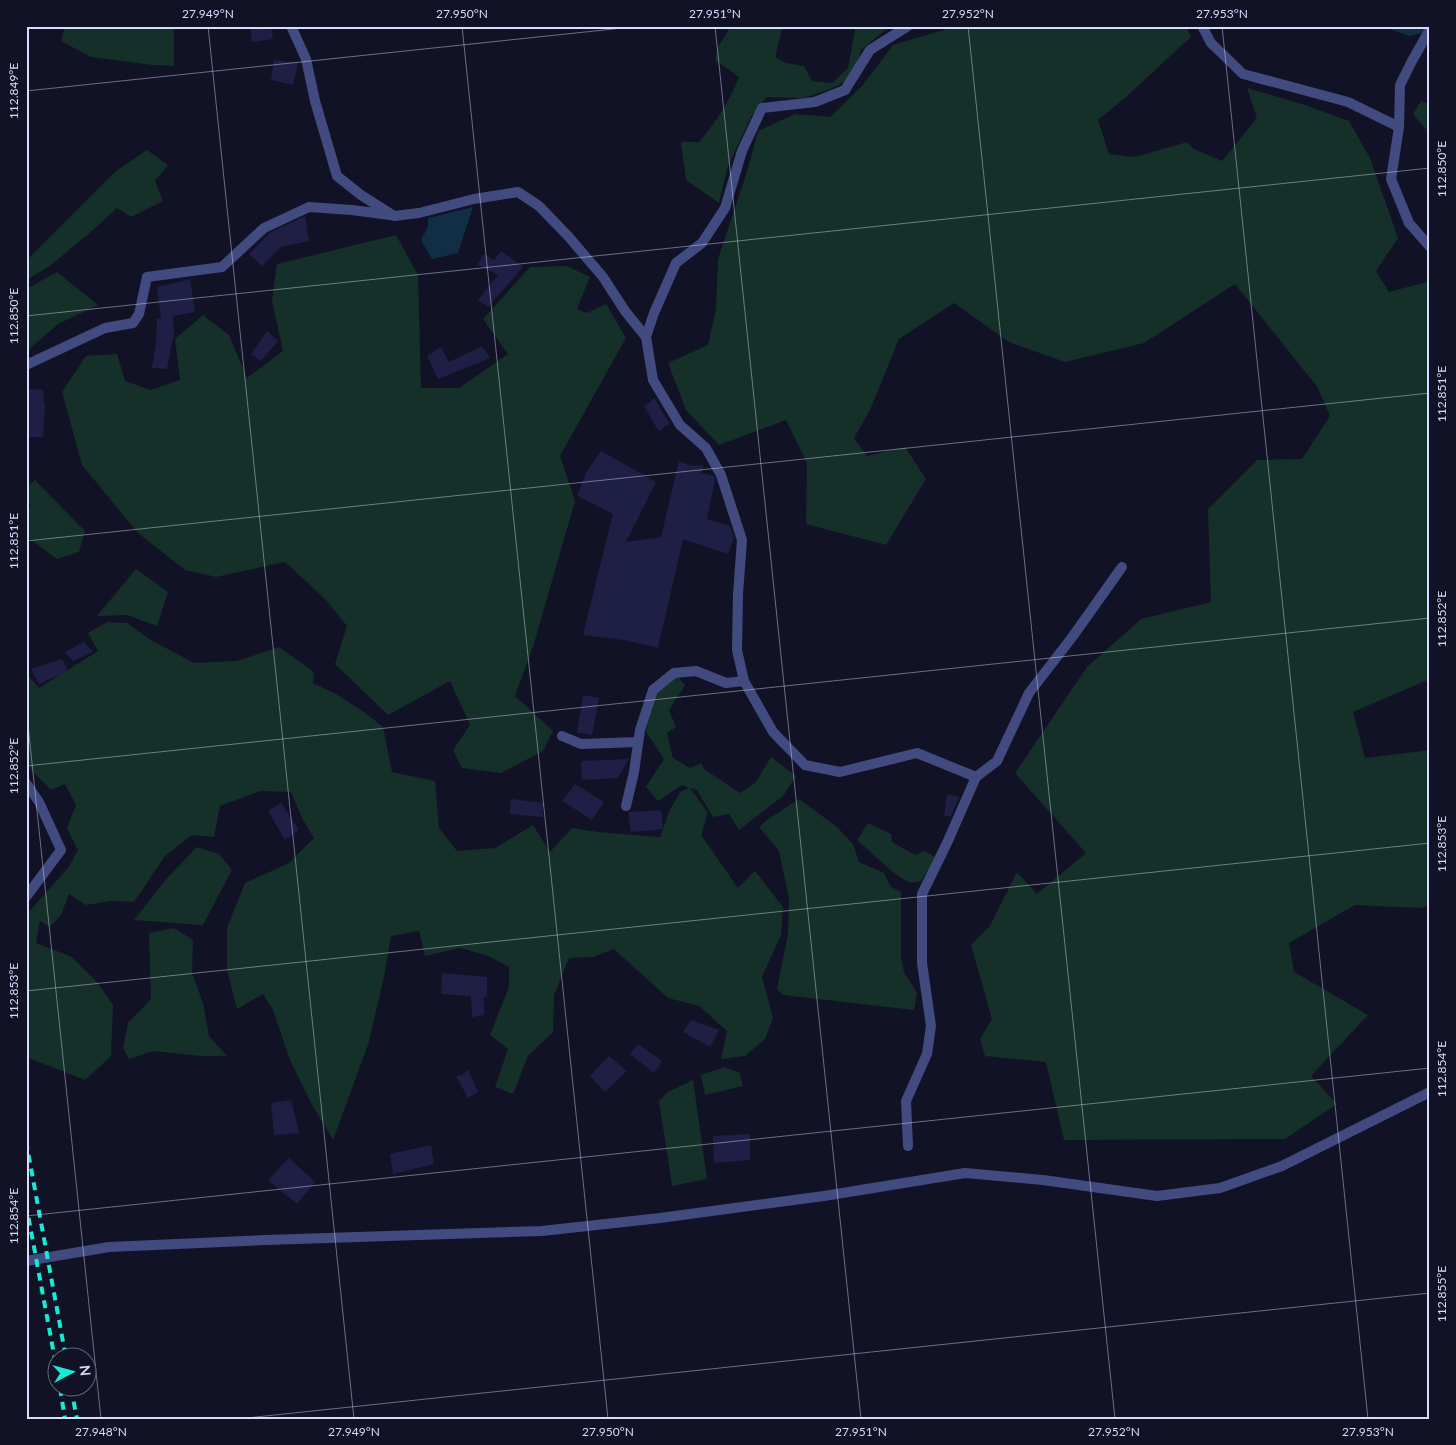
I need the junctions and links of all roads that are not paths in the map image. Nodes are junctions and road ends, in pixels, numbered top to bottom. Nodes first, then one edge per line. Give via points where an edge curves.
1 (291, 26) edge
2 (908, 26) edge
3 (1202, 26) edge
4 (1430, 29) edge
5 (1399, 127) junction
6 (394, 216) junction
7 (1430, 247) edge
8 (646, 336) junction
9 (26, 365) edge
10 (1122, 567) dead end
11 (744, 681) junction
12 (562, 736) dead end
13 (638, 742) junction
14 (976, 777) junction
15 (26, 783) edge
16 (626, 806) dead end
17 (26, 897) edge
18 (1430, 1092) edge
19 (908, 1146) dead end
20 (26, 1261) edge

1 - 6 street via 306,59 337,176
2 - 8 street via 870,50 845,90 815,102 762,108 742,151 725,208 702,243 676,262
3 - 5 street via 1211,43 1243,74 1348,102
4 - 5 street via 1400,85
5 - 7 street via 1391,179 1410,223
6 - 8 street via 518,192 539,206 568,236
6 - 9 street via 309,207 264,228 222,267 147,276 139,314 133,323 105,328
8 - 11 street via 653,380 680,425 706,448 714,462 742,540 737,650
10 - 14 street via 1029,693 997,761
11 - 13 street via 726,683 696,672 674,673 653,690
11 - 14 street via 773,732 806,765 840,772 917,753
12 - 13 street via 581,744
13 - 16 street
14 - 19 street via 922,894 922,963 931,1026 927,1054 906,1101
15 - 17 street via 39,802 61,850
18 - 20 street via 1282,1166 1220,1188 1156,1196 1043,1180 965,1174 824,1196 542,1231 109,1247

